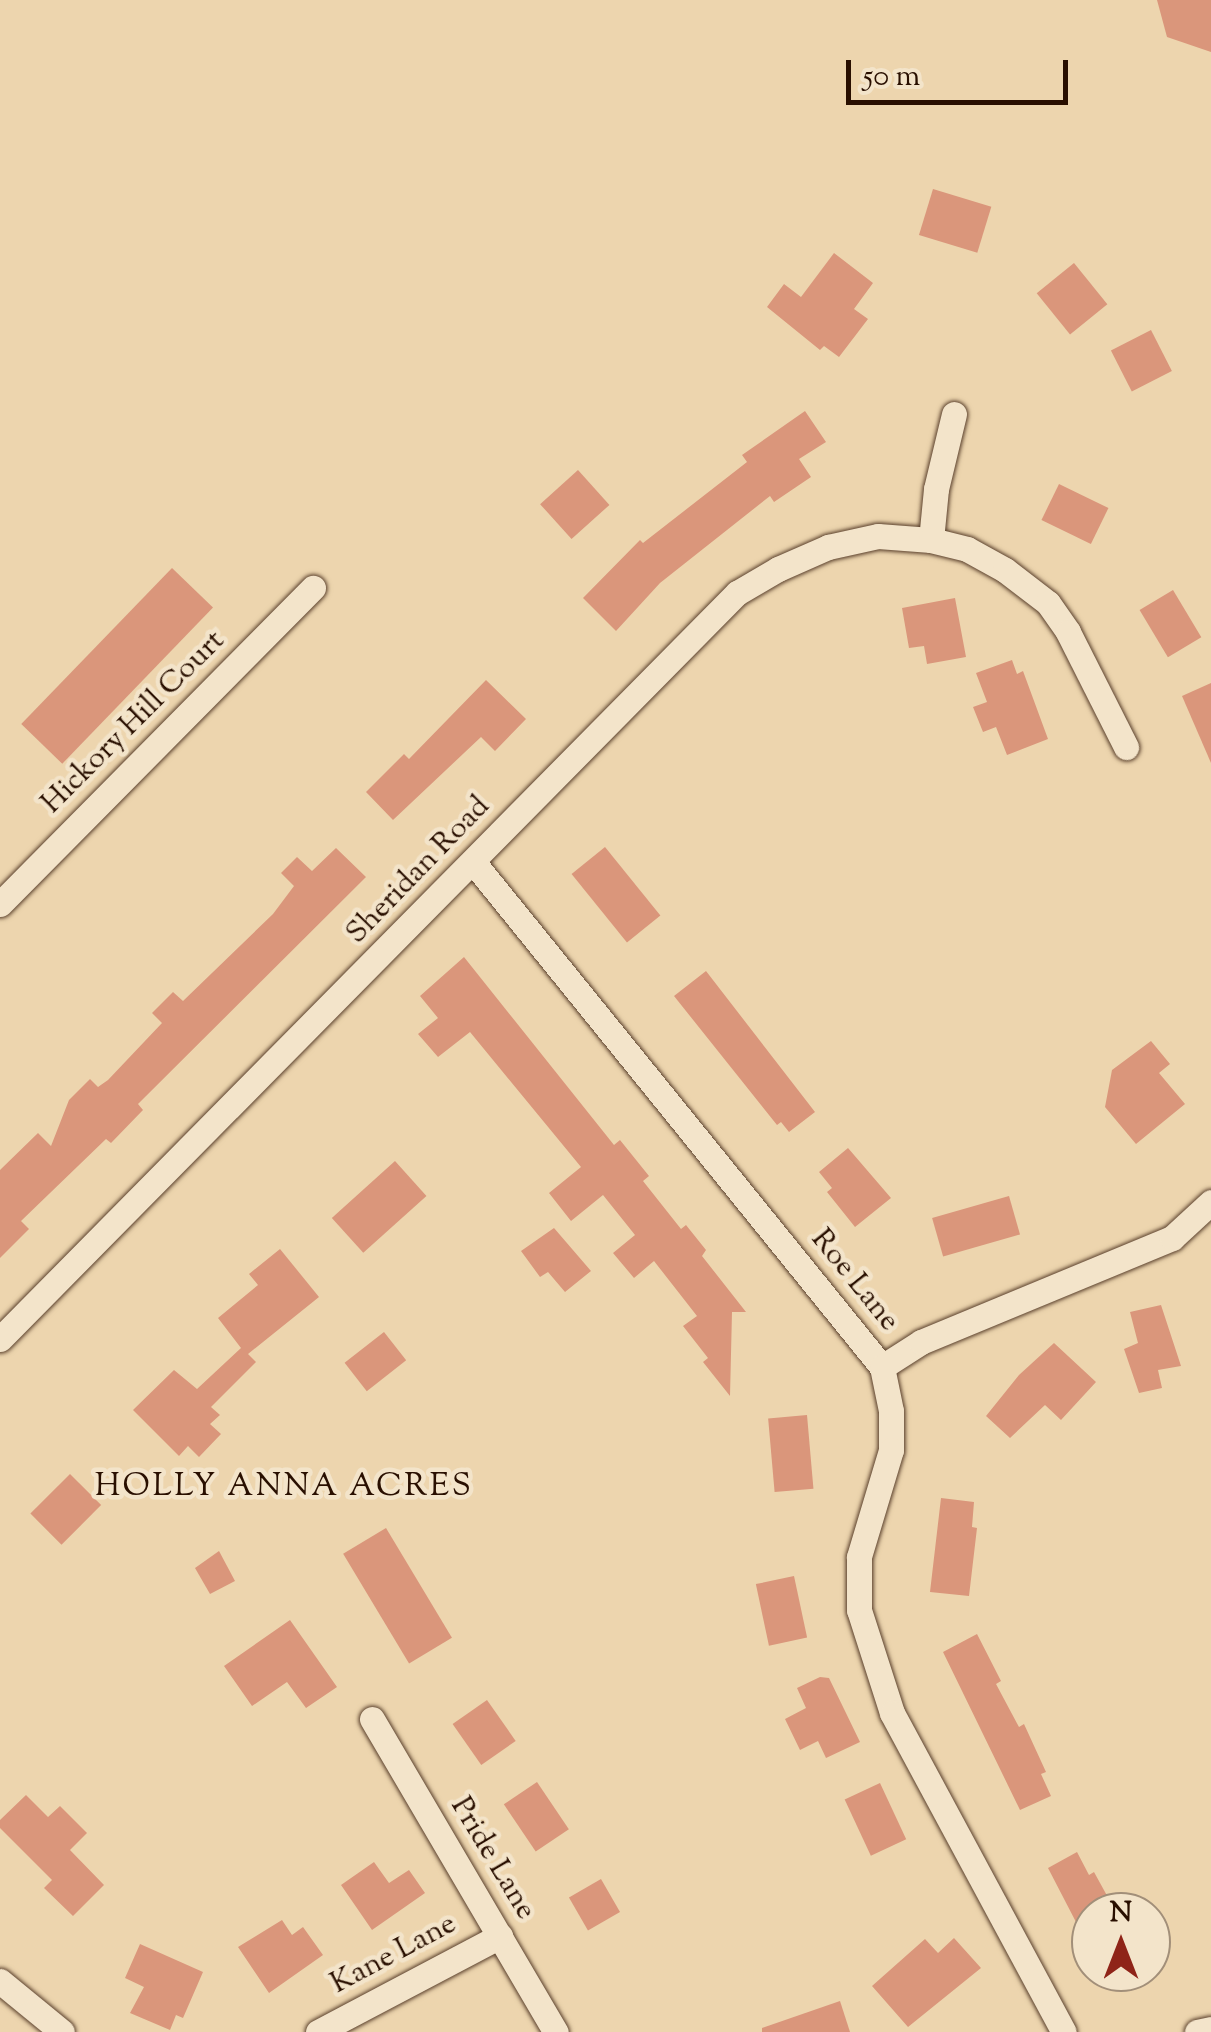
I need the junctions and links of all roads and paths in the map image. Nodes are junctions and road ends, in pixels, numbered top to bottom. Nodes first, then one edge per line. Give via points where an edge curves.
1 (954, 414) dead end
2 (931, 540) junction
3 (314, 588) dead end
4 (1126, 747) dead end
5 (474, 864) junction
6 (0, 904) edge
7 (1211, 1202) edge
8 (0, 1340) edge
9 (882, 1366) junction
10 (372, 1719) dead end
11 (500, 1936) junction
12 (0, 1980) edge
13 (1211, 2029) edge
14 (62, 2032) edge
15 (318, 2032) edge
16 (556, 2032) edge
17 (1064, 2032) edge
18 (1198, 2032) edge

1 - 2 street
2 - 4 street, Sheridan Road via 967,549 1048,603
2 - 5 street, Sheridan Road via 878,536 828,547 737,593
3 - 6 street, Hickory Hill Court
5 - 8 street, Sheridan Road
5 - 9 street, Roe Lane
7 - 9 street via 1172,1238 921,1342
9 - 17 street, Roe Lane via 891,1450 860,1557 859,1610 892,1713
10 - 11 street, Pride Lane
11 - 15 street, Kane Lane
11 - 16 street, Pride Lane
12 - 14 street
13 - 18 street

